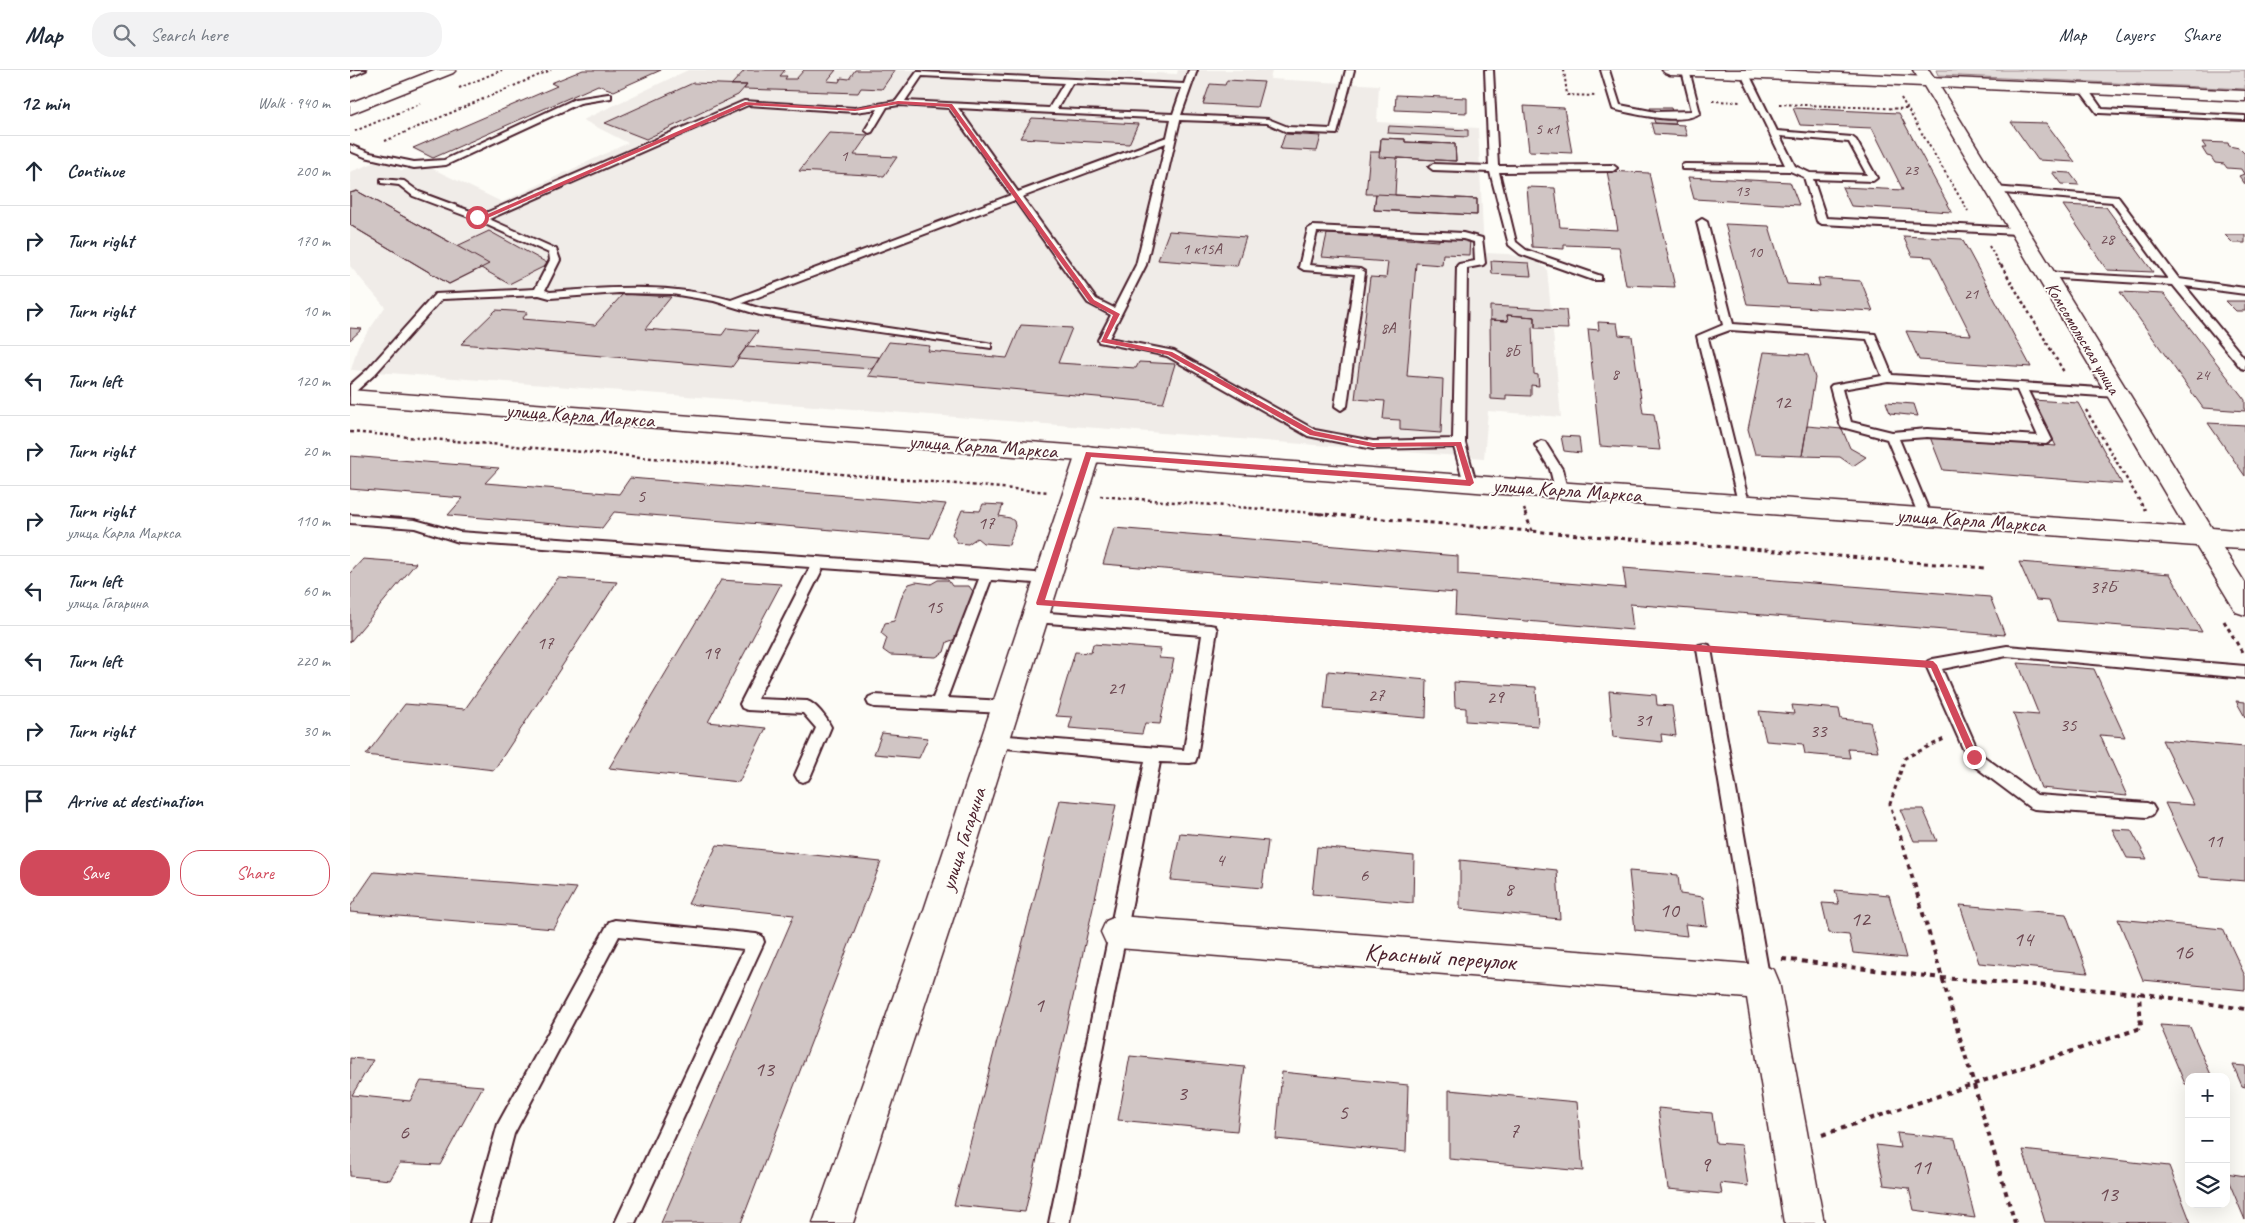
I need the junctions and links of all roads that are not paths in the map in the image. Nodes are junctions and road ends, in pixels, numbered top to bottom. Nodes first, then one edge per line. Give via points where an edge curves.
1 (362, 70) edge
2 (448, 70) edge
3 (1193, 70) edge
4 (1350, 70) edge
5 (1489, 70) edge
6 (1604, 70) edge
7 (1678, 70) edge
8 (1745, 74) junction
9 (350, 75) edge
10 (1925, 76) edge
11 (1069, 81) junction
12 (1187, 86) junction
13 (2082, 87) junction
14 (608, 96) dead end
15 (2245, 96) edge
16 (898, 103) junction
17 (884, 105) junction
18 (951, 106) junction
19 (350, 109) edge
20 (1051, 111) junction
21 (1176, 118) junction
22 (2245, 118) edge
23 (869, 130) dead end
24 (1774, 133) junction
25 (1171, 138) junction
26 (350, 148) edge
27 (1434, 167) dead end
28 (1685, 167) dead end
29 (1613, 168) dead end
30 (1790, 168) junction
31 (1494, 169) junction
32 (1808, 176) junction
33 (384, 182) dead end
34 (1994, 190) junction
35 (1016, 196) junction
36 (481, 219) junction
37 (1702, 222) dead end
38 (2018, 231) junction
39 (2045, 275) junction
40 (1597, 278) dead end
41 (2176, 282) junction
42 (2245, 291) edge
43 (539, 292) junction
44 (732, 303) junction
45 (1117, 314) junction
46 (1728, 327) junction
47 (988, 346) dead end
48 (2245, 366) edge
49 (1888, 378) junction
50 (2022, 387) junction
51 (350, 392) edge
52 (2116, 393) junction
53 (350, 397) edge
54 (1341, 406) dead end
55 (1892, 436) junction
56 (1459, 443) junction
57 (1541, 445) dead end
58 (1088, 454) junction
59 (1470, 483) junction
60 (1561, 489) junction
61 (1743, 503) junction
62 (1925, 516) junction
63 (350, 519) edge
64 (2203, 537) junction
65 (2245, 540) edge
66 (819, 562) junction
67 (987, 574) junction
68 (1048, 578) junction
69 (2245, 605) edge
70 (1035, 618) junction
71 (1704, 649) road end
72 (2245, 672) edge
73 (874, 701) dead end
74 (938, 703) junction
75 (1006, 706) junction
76 (995, 741) junction
77 (1154, 755) junction
78 (803, 776) dead end
79 (2147, 810) dead end
80 (1118, 932) junction
81 (1762, 982) junction
82 (840, 1222) edge
83 (480, 1223) edge
84 (625, 1223) edge
85 (1059, 1223) edge
86 (1804, 1223) edge

1 - 9 lane
2 - 19 street
3 - 12 lane
4 - 21 lane via 1334,132 1287,129 1268,120
5 - 31 lane
6 - 7 lane via 1616,107 1642,114 1681,116 1696,112
7 - 8 street
8 - 10 street
8 - 24 lane
10 - 13 street
10 - 34 street, Комсомольская улица
11 - 12 lane
11 - 16 lane via 920,74
11 - 20 lane
12 - 21 lane
13 - 15 street
13 - 22 lane via 2100,110
14 - 26 lane via 578,101 446,162 414,165
16 - 17 lane
16 - 18 lane
17 - 23 lane
17 - 36 lane via 855,110 747,104
18 - 20 lane
18 - 35 lane
20 - 21 lane
21 - 25 lane
24 - 30 lane
24 - 32 lane via 1852,140 1873,178
25 - 35 lane
25 - 45 lane via 1141,264
27 - 31 lane
28 - 30 lane
29 - 31 lane
30 - 32 lane
31 - 40 lane via 1512,243 1523,252
32 - 38 lane via 1822,221
33 - 36 lane via 401,183 416,194
34 - 38 street, Комсомольская улица
34 - 41 lane via 2115,199
35 - 44 lane
35 - 45 lane via 1092,301
36 - 43 lane via 553,250 556,260
37 - 46 lane
38 - 39 street, Комсомольская улица
39 - 41 lane
39 - 52 street, Комсомольская улица
41 - 42 lane
41 - 48 lane
43 - 44 lane via 550,295 624,290 688,293
43 - 51 lane via 439,296
44 - 47 lane via 760,312
45 - 56 lane via 1103,340 1170,353 1312,433 1373,445
46 - 49 lane via 1871,336
46 - 61 lane via 1702,336
49 - 50 lane
49 - 55 lane via 1836,387 1846,424
50 - 52 lane
50 - 55 lane via 2046,440 1927,433
52 - 64 street, Комсомольская улица
53 - 58 street, улица Карла Маркса
54 - 56 lane via 1360,272 1304,267 1313,229 1463,236 1479,240 1480,263 1462,266
55 - 62 lane
56 - 59 lane
57 - 60 lane via 1556,469
58 - 59 street, улица Карла Маркса
58 - 68 street, улица Гагарина
59 - 60 street, улица Карла Маркса
60 - 61 street, улица Карла Маркса
61 - 62 street, улица Карла Маркса
62 - 64 street, улица Карла Маркса
63 - 66 lane via 415,524 458,537
64 - 65 street, улица Карла Маркса
64 - 69 street, Комсомольская улица
66 - 67 lane
66 - 78 lane via 747,704 807,707 824,727
67 - 68 lane
67 - 74 lane
68 - 70 street, улица Гагарина
70 - 75 street, улица Гагарина
70 - 77 lane via 1210,630 1190,757
71 - 81 lane
72 - 79 lane via 2007,651 1933,665 1974,757 2034,802
73 - 74 lane
74 - 75 lane
75 - 76 street, улица Гагарина
76 - 77 lane
76 - 82 street, улица Гагарина
77 - 80 lane
80 - 81 street, Красный переулок
80 - 85 lane
81 - 86 street
83 - 84 lane via 505,1131 615,928 756,942

